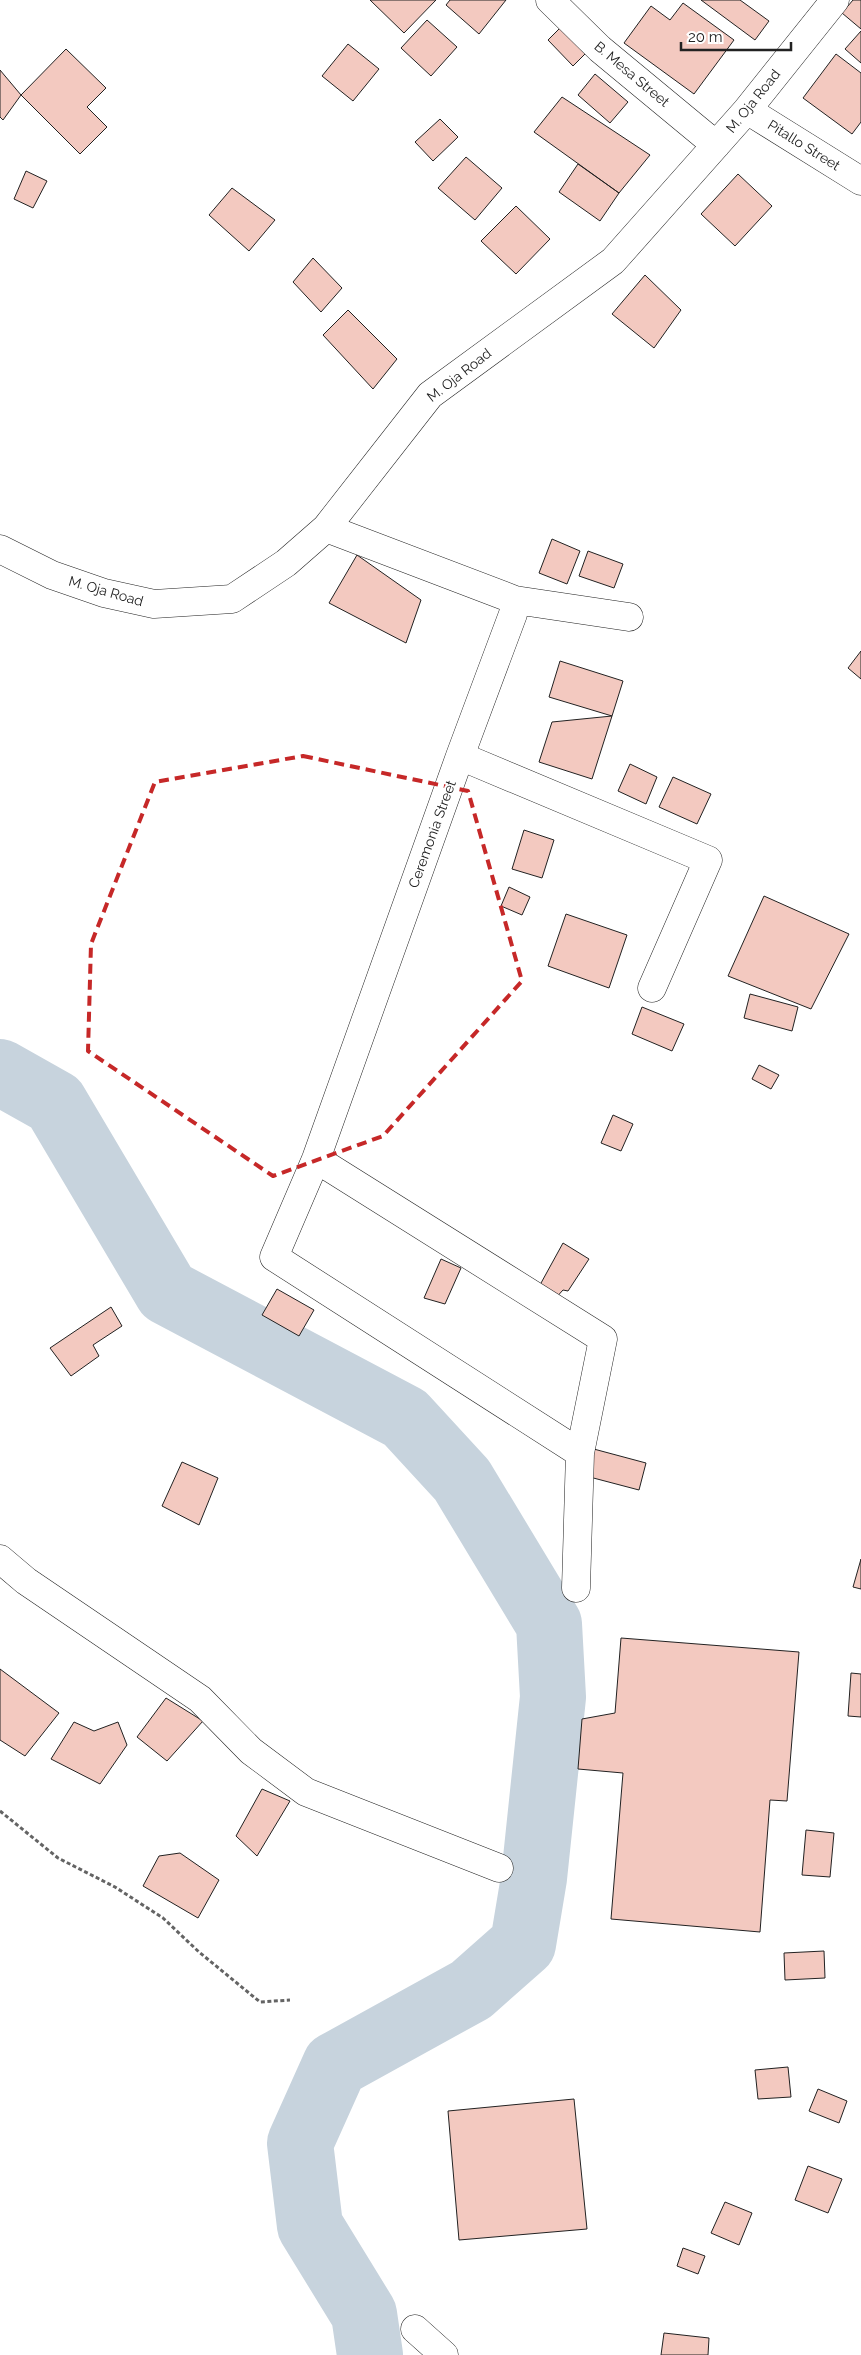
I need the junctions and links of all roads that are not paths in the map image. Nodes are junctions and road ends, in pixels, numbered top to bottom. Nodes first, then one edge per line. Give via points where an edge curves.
1 (550, 0) edge
2 (835, 0) edge
3 (747, 110) junction
4 (716, 145) junction
5 (861, 181) edge
6 (326, 528) junction
7 (0, 549) edge
8 (515, 600) junction
9 (629, 616) dead end
10 (460, 756) junction
11 (652, 988) dead end
12 (316, 1159) junction
13 (580, 1453) junction
14 (0, 1559) edge
15 (576, 1588) dead end
16 (499, 1868) dead end
17 (415, 2328) dead end
18 (444, 2355) edge

1 - 4 street, B. Mesa Street via 600,49
2 - 3 street, M. Oja Road
3 - 4 street, M. Oja Road
3 - 5 street, Pitallo Street
4 - 6 street, M. Oja Road via 613,261 430,394
6 - 7 street, M. Oja Road via 286,563 232,599 154,604 104,593 52,575
6 - 8 street
8 - 9 street
8 - 10 street, Ceremonia Street via 514,614
10 - 11 street via 708,860
10 - 12 street, Ceremonia Street
12 - 13 street via 603,1339
12 - 13 street, Ceremonia Street via 274,1257
13 - 15 street
14 - 16 street via 26,1581 200,1698 251,1751 306,1792
17 - 18 street

